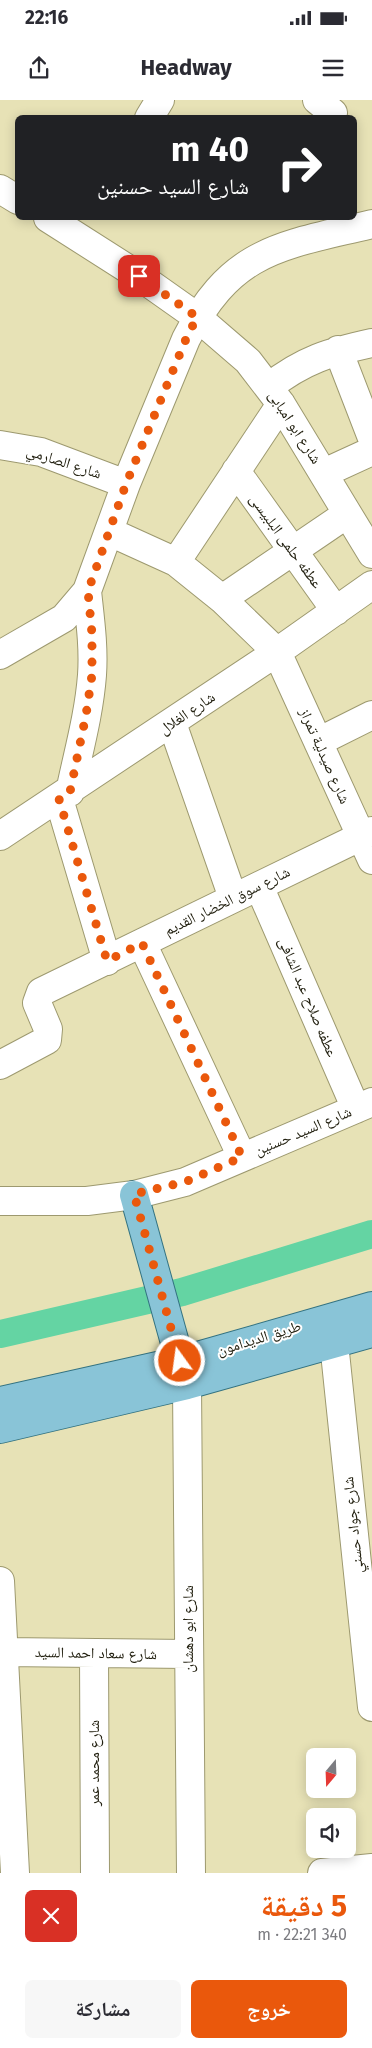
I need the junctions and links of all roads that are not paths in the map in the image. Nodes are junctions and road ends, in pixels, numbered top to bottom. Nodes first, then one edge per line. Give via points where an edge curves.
1 (160, 100) edge
2 (151, 115) edge
3 (0, 189) edge
4 (15, 198) edge
5 (56, 220) edge
6 (372, 224) edge
7 (85, 227) edge
8 (197, 317) junction
9 (372, 343) edge
10 (338, 350) junction
11 (275, 395) junction
12 (372, 438) edge
13 (0, 445) edge
14 (372, 451) edge
15 (236, 471) junction
16 (324, 472) junction
17 (126, 484) junction
18 (347, 514) junction
19 (110, 532) junction
20 (293, 551) junction
21 (372, 554) edge
22 (176, 562) junction
23 (88, 591) junction
24 (369, 594) edge
25 (222, 598) junction
26 (336, 611) junction
27 (278, 652) junction
28 (0, 655) edge
29 (372, 715) edge
30 (172, 723) junction
31 (318, 742) junction
32 (64, 795) junction
33 (0, 836) edge
34 (368, 842) edge
35 (259, 886) junction
36 (233, 898) junction
37 (142, 943) junction
38 (107, 961) junction
39 (0, 1065) edge
40 (364, 1106) edge
41 (242, 1157) junction
42 (134, 1194) junction
43 (0, 1201) edge
44 (372, 1306) edge
45 (372, 1333) edge
46 (334, 1343) junction
47 (180, 1362) junction
48 (0, 1401) edge
49 (0, 1429) edge
50 (0, 1581) edge
51 (4, 1652) junction
52 (94, 1653) junction
53 (188, 1654) junction
54 (372, 1707) edge
55 (372, 1868) edge
56 (15, 1873) edge
57 (95, 1873) edge
58 (191, 1873) edge
59 (322, 1873) edge

1 - 2 street
3 - 4 street
5 - 7 street, شارع ابو امبابى
6 - 8 street via 282,247 251,260 215,293
7 - 8 street, شارع ابو امبابى
8 - 11 street, شارع ابو امبابى via 248,361
8 - 17 street
9 - 10 street
10 - 11 street via 301,364
10 - 12 street
11 - 15 street
11 - 16 street, شارع ابو امبابى
13 - 17 street, شارع الصارمي via 41,452
14 - 16 street
15 - 20 street, عطفه حلمى البلبيسى
15 - 22 street
16 - 18 street, شارع ابو امبابى
17 - 19 street
18 - 20 street
18 - 21 street, شارع ابو امبابى
19 - 22 street
19 - 23 street
20 - 25 street
20 - 26 street, عطفه حلمى البلبيسى
22 - 25 street
23 - 28 street via 64,618
23 - 32 street via 92,675 86,715
24 - 26 street, شارع الغلال
25 - 27 street
26 - 27 street, شارع الغلال
27 - 30 street, شارع الغلال
27 - 31 street, شارع صيدلية تمراز
29 - 31 street
30 - 32 street, شارع الغلال
30 - 36 street
31 - 34 street, شارع صيدلية تمراز
32 - 33 street, شارع الغلال
32 - 38 street
34 - 35 street, شارع سوق الخضار القديم
35 - 36 street, شارع سوق الخضار القديم
35 - 40 street, عطفه صلاح عبد الشافى
36 - 37 street, شارع سوق الخضار القديم
37 - 38 street, شارع سوق الخضار القديم
37 - 41 street
38 - 39 street, شارع سوق الخضار القديم via 41,992 37,1003 48,1029 47,1040
40 - 41 street, شارع السيد حسنين
41 - 42 street, شارع السيد حسنين via 185,1182
42 - 43 street, شارع السيد حسنين via 87,1201
42 - 47 main road
44 - 47 main road, طريق الديدامون
45 - 46 main road, طريق الديدامون
46 - 47 main road, طريق الديدامون
46 - 54 street, شارع جواد حسني
47 - 48 main road, طريق الديدامون
47 - 49 main road, طريق الديدامون
47 - 53 street, شارع ابو دهشان
50 - 51 street
51 - 52 street, شارع سعاد احمد السيد
51 - 56 street
52 - 53 street, شارع سعاد احمد السيد
52 - 57 street, شارع محمد عمر
53 - 58 street, شارع ابو دهشان
55 - 59 street

